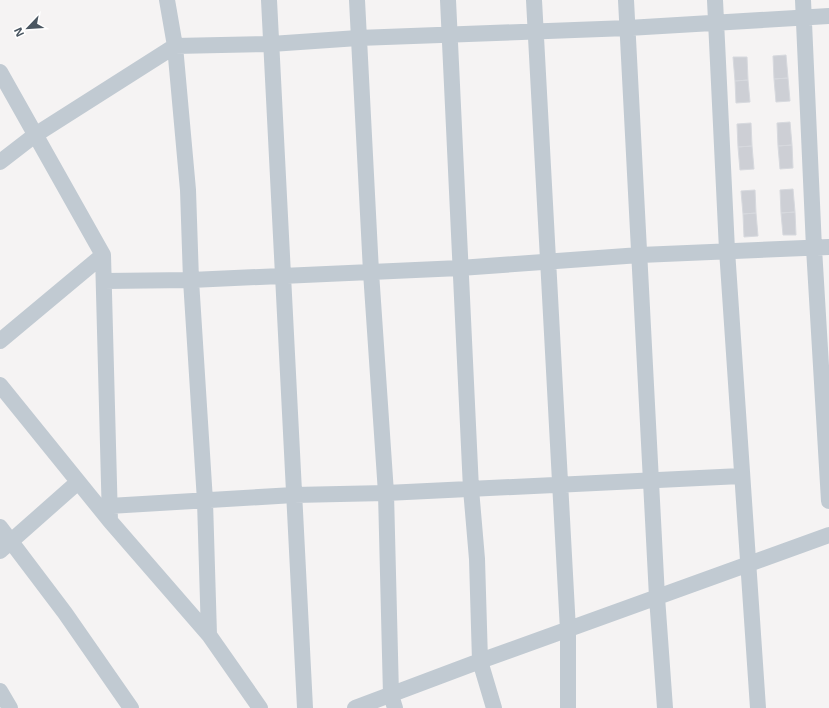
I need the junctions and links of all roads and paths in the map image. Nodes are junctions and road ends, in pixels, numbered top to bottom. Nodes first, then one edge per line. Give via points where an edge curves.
1 (167, 0) edge
2 (269, 0) edge
3 (357, 0) edge
4 (448, 0) edge
5 (534, 0) edge
6 (626, 0) edge
7 (715, 0) edge
8 (804, 0) edge
9 (829, 16) edge
10 (804, 17) junction
11 (716, 24) junction
12 (628, 28) junction
13 (535, 32) junction
14 (449, 34) junction
15 (358, 38) junction
16 (271, 44) junction
17 (175, 46) junction
18 (0, 72) edge
19 (35, 135) junction
20 (0, 162) edge
21 (822, 248) edge
22 (727, 250) junction
23 (103, 255) junction
24 (640, 255) junction
25 (549, 262) junction
26 (460, 268) junction
27 (371, 272) junction
28 (284, 276) junction
29 (191, 280) junction
30 (104, 281) junction
31 (0, 341) edge
32 (0, 385) edge
33 (741, 476) junction
34 (652, 480) junction
35 (78, 482) junction
36 (560, 484) junction
37 (471, 489) junction
38 (386, 493) junction
39 (294, 495) junction
40 (205, 501) junction
41 (829, 501) edge
42 (110, 513) junction
43 (0, 527) edge
44 (829, 535) edge
45 (6, 547) edge
46 (747, 564) junction
47 (657, 598) junction
48 (568, 630) junction
49 (209, 635) junction
50 (480, 661) junction
51 (0, 691) edge
52 (393, 702) edge
53 (10, 708) edge
54 (131, 708) edge
55 (260, 708) edge
56 (305, 708) edge
57 (355, 708) edge
58 (494, 708) edge
59 (568, 708) edge
60 (665, 708) edge
61 (758, 708) edge

1 - 17 street
2 - 16 street
3 - 15 street
4 - 14 street
5 - 13 street
6 - 12 street
7 - 11 street
8 - 10 street
9 - 10 street
10 - 11 street
10 - 21 street
11 - 12 street
11 - 22 street
12 - 13 street
12 - 24 street
13 - 14 street
13 - 25 street
14 - 15 street
14 - 26 street
15 - 16 street
15 - 27 street
16 - 17 street
16 - 28 street
17 - 19 street
17 - 29 street via 188,190
18 - 19 street
19 - 20 street
19 - 23 street
21 - 22 street
21 - 41 street
22 - 24 street
22 - 33 street
23 - 30 street
23 - 31 street
24 - 25 street
24 - 34 street
25 - 26 street
25 - 36 street
26 - 27 street
26 - 37 street
27 - 28 street
27 - 38 street
28 - 29 street
28 - 39 street
29 - 30 street
29 - 40 street
30 - 42 street
32 - 35 street
33 - 34 street
33 - 46 street
34 - 36 street
34 - 47 street
35 - 42 street
35 - 45 street
36 - 37 street
36 - 48 street
37 - 38 street
37 - 50 street via 477,559
38 - 39 street
38 - 52 street
39 - 40 street
39 - 56 street
40 - 42 street
40 - 49 street
42 - 49 street
43 - 45 street
44 - 46 street
45 - 54 street
46 - 47 street
46 - 61 street
47 - 48 street
47 - 60 street
48 - 50 street
48 - 59 street
49 - 55 street
50 - 52 street
50 - 58 street
51 - 53 street
52 - 57 street

